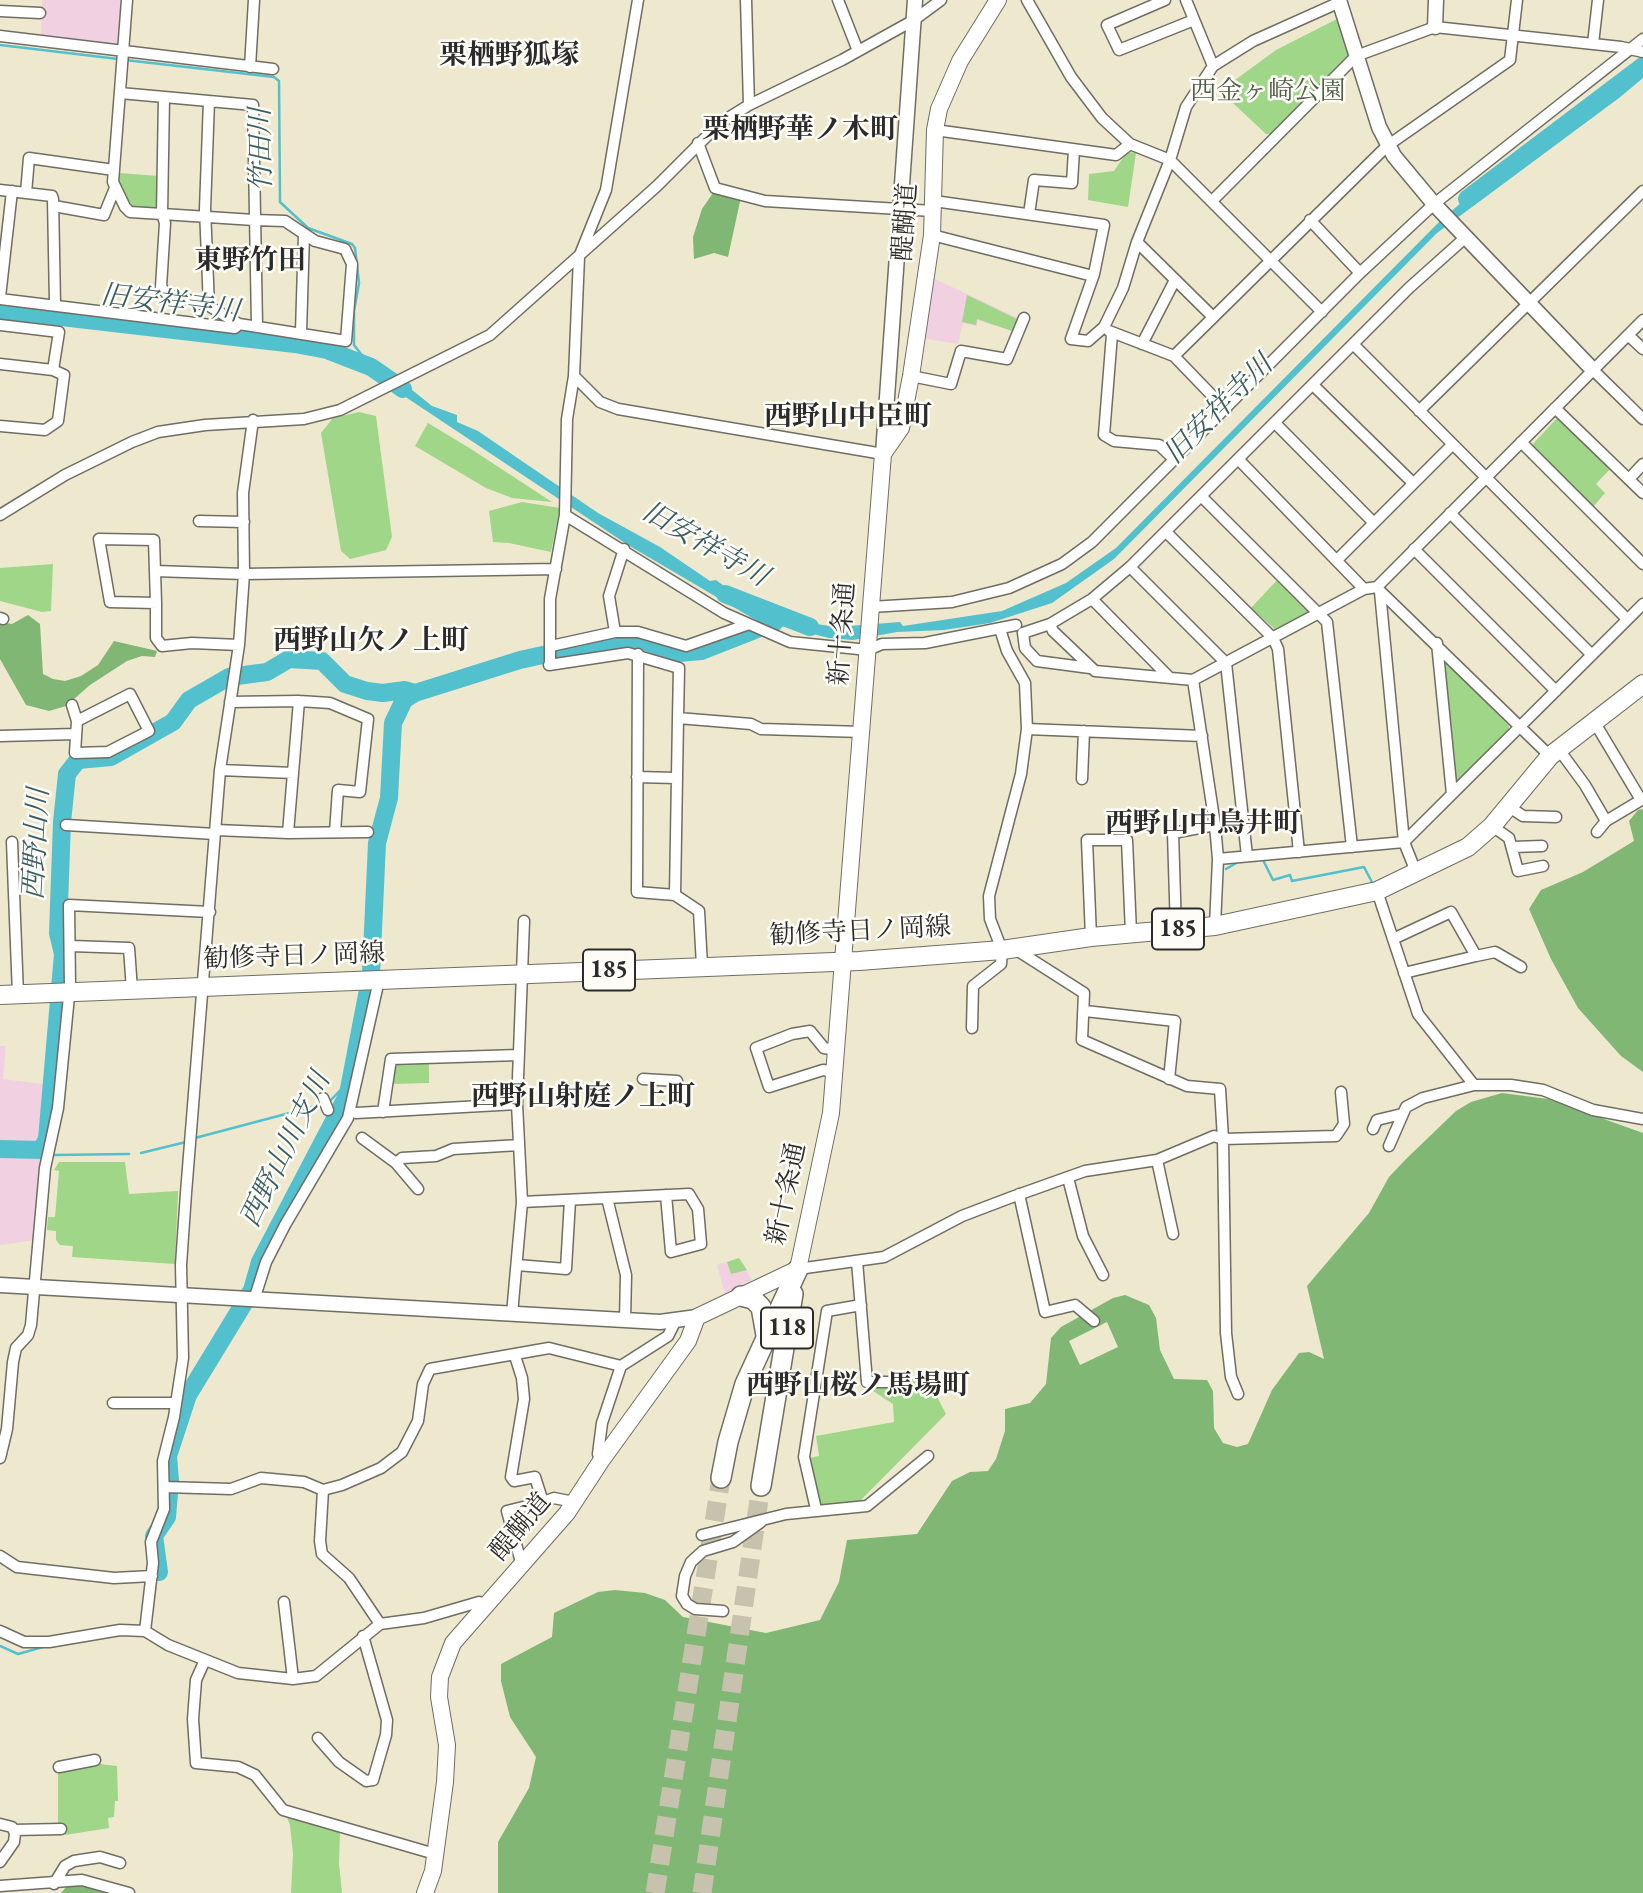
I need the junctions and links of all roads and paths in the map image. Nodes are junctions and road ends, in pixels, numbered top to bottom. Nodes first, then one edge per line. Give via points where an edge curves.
1 (127, 0) edge
2 (254, 0) edge
3 (638, 0) edge
4 (746, 0) edge
5 (838, 0) edge
6 (915, 0) edge
7 (941, 0) edge
8 (998, 0) edge
9 (1027, 0) edge
10 (1165, 0) edge
11 (1201, 0) edge
12 (1436, 0) edge
13 (1517, 0) edge
14 (1598, 0) edge
15 (1339, 1) edge
16 (1187, 2) edge
17 (23, 6) edge
18 (0, 10) edge
19 (40, 13) dead end
20 (914, 20) junction
21 (1195, 20) junction
22 (1435, 27) junction
23 (1513, 35) junction
24 (0, 36) edge
25 (1643, 39) edge
26 (1593, 44) junction
27 (1638, 50) edge
28 (858, 51) junction
29 (124, 54) junction
30 (1356, 55) junction
31 (1213, 66) junction
32 (250, 67) junction
33 (273, 69) dead end
34 (120, 93) junction
35 (164, 97) junction
36 (209, 102) junction
37 (749, 105) junction
38 (935, 130) junction
39 (698, 143) junction
40 (1130, 144) junction
41 (1387, 146) junction
42 (1074, 150) junction
43 (1170, 160) junction
44 (114, 170) junction
45 (115, 188) junction
46 (6, 191) edge
47 (1643, 191) edge
48 (26, 193) junction
49 (1213, 201) junction
50 (54, 206) junction
51 (934, 206) junction
52 (901, 208) junction
53 (1438, 208) junction
54 (162, 214) junction
55 (1029, 214) junction
56 (208, 217) junction
57 (254, 220) junction
58 (1310, 220) junction
59 (304, 234) junction
60 (932, 235) junction
61 (1463, 235) junction
62 (1136, 242) junction
63 (579, 257) junction
64 (1270, 259) junction
65 (1360, 273) junction
66 (1093, 276) junction
67 (1175, 280) junction
68 (0, 298) edge
69 (55, 304) junction
70 (1528, 304) junction
71 (209, 306) junction
72 (1322, 312) junction
73 (1212, 316) junction
74 (1024, 318) dead end
75 (1643, 320) edge
76 (239, 324) junction
77 (257, 325) junction
78 (0, 326) edge
79 (1108, 330) junction
80 (301, 332) junction
81 (1628, 335) junction
82 (1142, 344) junction
83 (1353, 344) junction
84 (1643, 349) edge
85 (1174, 356) junction
86 (0, 364) edge
87 (53, 370) junction
88 (1594, 370) junction
89 (574, 376) junction
90 (911, 376) junction
91 (1313, 385) junction
92 (1555, 408) junction
93 (1226, 410) junction
94 (1419, 411) junction
95 (1643, 419) edge
96 (253, 420) junction
97 (1275, 423) junction
98 (0, 426) edge
99 (1521, 442) junction
100 (1452, 445) junction
101 (883, 454) junction
102 (1175, 460) junction
103 (1239, 460) junction
104 (1643, 464) edge
105 (1485, 478) junction
106 (1629, 479) junction
107 (1413, 483) junction
108 (1643, 493) edge
109 (1202, 497) junction
110 (565, 510) junction
111 (1450, 513) junction
112 (0, 515) edge
113 (199, 521) dead end
114 (244, 522) junction
115 (1373, 522) junction
116 (1167, 533) junction
117 (624, 549) junction
118 (1414, 550) junction
119 (1337, 560) junction
120 (1643, 564) edge
121 (1130, 567) junction
122 (556, 569) junction
123 (155, 571) junction
124 (244, 574) junction
125 (1364, 589) junction
126 (1378, 589) junction
127 (1092, 599) junction
128 (156, 603) junction
129 (1643, 604) edge
130 (871, 613) junction
131 (1321, 614) junction
132 (1627, 620) junction
133 (749, 624) junction
134 (1050, 624) junction
135 (1016, 625) dead end
136 (1000, 629) junction
137 (615, 632) junction
138 (1273, 638) junction
139 (1437, 643) junction
140 (239, 645) junction
141 (868, 647) junction
142 (551, 648) junction
143 (638, 654) junction
144 (1591, 655) junction
145 (1226, 663) junction
146 (1090, 668) junction
147 (1169, 677) junction
148 (1193, 680) junction
149 (1643, 684) edge
150 (1556, 691) junction
151 (299, 701) junction
152 (230, 702) junction
153 (72, 705) dead end
154 (678, 718) junction
155 (77, 721) junction
156 (1595, 723) junction
157 (1519, 728) junction
158 (1027, 729) junction
159 (1084, 731) junction
160 (862, 732) junction
161 (76, 734) junction
162 (0, 736) edge
163 (1202, 736) junction
164 (1555, 753) junction
165 (220, 770) junction
166 (293, 773) junction
167 (637, 777) junction
168 (676, 778) junction
169 (1082, 779) dead end
170 (1452, 794) junction
171 (1508, 806) junction
172 (1556, 817) dead end
173 (1606, 821) junction
174 (66, 825) dead end
175 (1215, 825) junction
176 (1492, 826) junction
177 (216, 832) junction
178 (335, 832) junction
179 (368, 832) dead end
180 (1597, 832) dead end
181 (288, 834) junction
182 (12, 842) dead end
183 (1404, 842) junction
184 (1542, 846) dead end
185 (1352, 847) junction
186 (1513, 847) junction
187 (1299, 852) junction
188 (1247, 856) junction
189 (1217, 859) junction
190 (1543, 866) dead end
191 (1416, 872) junction
192 (1377, 891) junction
193 (675, 895) junction
194 (210, 912) junction
195 (524, 921) dead end
196 (1215, 926) junction
197 (1176, 930) junction
198 (1131, 933) junction
199 (1091, 937) junction
200 (1393, 939) junction
201 (71, 946) junction
202 (1009, 949) junction
203 (1476, 956) junction
204 (844, 960) junction
205 (702, 966) junction
206 (1521, 967) dead end
207 (1404, 973) junction
208 (523, 974) junction
209 (372, 980) junction
210 (202, 988) junction
211 (132, 990) junction
212 (63, 993) junction
213 (9, 995) edge
214 (1085, 1012) junction
215 (972, 1028) dead end
216 (837, 1050) junction
217 (519, 1055) junction
218 (835, 1072) junction
219 (643, 1079) dead end
220 (1169, 1079) junction
221 (677, 1080) dead end
222 (1474, 1085) junction
223 (1341, 1091) dead end
224 (323, 1098) dead end
225 (517, 1104) junction
226 (328, 1110) dead end
227 (383, 1112) junction
228 (356, 1113) dead end
229 (1402, 1114) junction
230 (1643, 1119) edge
231 (1373, 1129) dead end
232 (362, 1138) dead end
233 (1223, 1139) junction
234 (519, 1145) junction
235 (1389, 1146) dead end
236 (1157, 1160) junction
237 (396, 1163) junction
238 (1068, 1178) junction
239 (418, 1189) dead end
240 (1019, 1194) junction
241 (666, 1195) junction
242 (607, 1198) junction
243 (570, 1200) junction
244 (522, 1202) junction
245 (1173, 1234) dead end
246 (857, 1261) junction
247 (517, 1265) junction
248 (798, 1269) junction
249 (1103, 1275) dead end
250 (0, 1285) edge
251 (35, 1288) junction
252 (181, 1296) junction
253 (741, 1297) junction
254 (249, 1300) junction
255 (861, 1305) junction
256 (512, 1314) junction
257 (697, 1317) junction
258 (625, 1320) junction
259 (1094, 1321) dead end
260 (675, 1322) junction
261 (766, 1335) junction
262 (515, 1356) junction
263 (621, 1366) junction
264 (890, 1382) dead end
265 (1238, 1394) dead end
266 (113, 1403) dead end
267 (176, 1403) junction
268 (928, 1456) dead end
269 (0, 1458) edge
270 (601, 1461) junction
271 (721, 1478) tunnel mouth
272 (761, 1486) tunnel mouth
273 (165, 1487) junction
274 (323, 1490) junction
275 (543, 1502) junction
276 (574, 1502) junction
277 (816, 1509) junction
278 (764, 1520) junction
279 (702, 1535) dead end
280 (0, 1556) edge
281 (522, 1566) junction
282 (152, 1576) junction
283 (284, 1602) dead end
284 (486, 1604) junction
285 (723, 1611) dead end
286 (380, 1624) junction
287 (0, 1631) edge
288 (145, 1631) junction
289 (363, 1636) junction
290 (205, 1660) junction
291 (293, 1679) junction
292 (318, 1738) dead end
293 (94, 1760) dead end
294 (59, 1767) dead end
295 (0, 1824) edge
296 (61, 1829) dead end
297 (14, 1830) junction
298 (435, 1854) junction
299 (0, 1862) edge
300 (120, 1863) dead end
301 (54, 1884) junction
302 (0, 1886) edge
303 (129, 1893) edge
304 (425, 1893) edge

1 - 29 street
2 - 32 street
3 - 63 street via 606,190
4 - 37 street
5 - 28 street
6 - 20 street, 新十条通
7 - 20 street
8 - 38 main road, 醍醐道 / 118 via 960,61
9 - 40 street via 1085,97
10 - 21 street via 1107,25 1119,50
11 - 16 street
12 - 22 street
13 - 23 street
14 - 26 street
15 - 30 street
15 - 31 street via 1253,41
16 - 21 street
17 - 18 street
17 - 19 street
20 - 28 street
20 - 52 street, 新十条通
21 - 31 street
22 - 23 street
22 - 30 street
23 - 26 street
23 - 41 street via 1510,60
24 - 29 street
25 - 27 street
26 - 27 street
27 - 53 street
28 - 37 street
29 - 32 street
29 - 34 street
30 - 41 street
30 - 49 street
31 - 43 street via 1186,107
32 - 33 street
34 - 35 street
34 - 44 street
35 - 36 street
35 - 54 street
36 - 56 street
36 - 57 street via 253,105
37 - 39 street
38 - 42 street
38 - 51 main road, 醍醐道 / 118
39 - 52 street via 715,188 765,201
39 - 63 street
40 - 42 street via 1116,155
40 - 43 street
41 - 53 street
41 - 58 street
42 - 55 street via 1072,183 1034,180
43 - 49 street
43 - 62 street
44 - 45 street
44 - 48 street via 29,159
45 - 50 street via 104,215
45 - 54 street via 131,212
46 - 48 street
46 - 68 street
47 - 70 street
48 - 50 street via 52,196
49 - 64 street
50 - 69 street
51 - 52 street
51 - 55 street
51 - 60 main road, 醍醐道 / 118
52 - 101 street, 新十条通
53 - 61 street
53 - 65 street
54 - 56 street
54 - 71 street via 161,287 167,294
55 - 66 street via 1104,225
56 - 57 street
56 - 71 street
57 - 59 street via 285,221
57 - 77 street
58 - 64 street
58 - 65 street
59 - 80 street
59 - 80 street via 345,249 352,264 346,341
60 - 66 street
60 - 90 main road, 醍醐道 / 118
61 - 70 street
61 - 83 street
62 - 67 street
62 - 79 street
63 - 89 street
63 - 96 street via 490,335 340,410 304,419
64 - 72 street
64 - 73 street
65 - 72 street
66 - 79 street via 1071,339 1088,341
67 - 73 street
67 - 82 street
68 - 69 street
69 - 76 street via 235,328
70 - 88 street
70 - 94 street
71 - 76 street
72 - 93 street
73 - 85 street
74 - 90 street via 1007,359 961,351 951,384
75 - 81 street
76 - 77 street
77 - 80 street
78 - 87 street via 59,332
79 - 82 street
79 - 102 street via 1104,435 1114,441 1159,445
81 - 84 street
81 - 88 street
82 - 85 street
83 - 91 street
83 - 94 street
85 - 93 street
86 - 87 street
87 - 98 street via 64,375 58,422 45,430
88 - 92 street
88 - 95 street
89 - 101 street via 600,402 618,410
89 - 110 street via 566,419
90 - 101 main road, 醍醐道 / 118 via 901,428
91 - 97 street
91 - 107 street
92 - 99 street
92 - 106 street
93 - 102 street
94 - 100 street
96 - 112 street via 158,432 65,475
96 - 114 street via 243,493
97 - 103 street
97 - 115 street
99 - 105 street
99 - 120 street
100 - 105 street
100 - 107 street
101 - 130 main road, 新十条通 / 118
102 - 130 street via 1126,511 1062,564 982,595
103 - 109 street
103 - 119 street
104 - 106 street
105 - 111 street
105 - 132 street
106 - 108 street
107 - 115 street
109 - 116 street
109 - 131 street
110 - 117 street
110 - 122 street
111 - 118 street
111 - 144 street
113 - 114 street
114 - 124 street
115 - 119 street
116 - 121 street
116 - 138 street
117 - 133 street
117 - 137 street via 609,596
118 - 126 street
118 - 150 street
119 - 125 street
121 - 127 street
121 - 145 street
122 - 124 street
122 - 142 street via 550,599
123 - 124 street
123 - 128 street
123 - 128 street via 154,540 99,539 110,602
124 - 140 street
125 - 126 street
125 - 131 street
126 - 139 street
126 - 183 street
127 - 134 street
127 - 147 street
128 - 140 street via 156,638 162,646
129 - 132 street
130 - 141 main road, 新十条通 / 118
131 - 138 street
131 - 185 street via 1327,622
132 - 144 street
133 - 137 street via 686,646 638,632
133 - 141 street via 790,642
134 - 146 street
134 - 146 street via 1023,633 1030,656 1045,664
135 - 136 street
136 - 141 street via 925,643
136 - 158 street via 1025,683
137 - 142 street
138 - 145 street
138 - 187 street via 1278,649
139 - 157 street
139 - 170 street
140 - 152 street
141 - 160 main road, 新十条通 / 118
142 - 143 street via 550,663
143 - 154 street via 679,668
143 - 167 street
144 - 150 street
145 - 148 street
145 - 188 street
146 - 147 street
147 - 148 street
148 - 163 street
149 - 156 main road, 勧修寺日ノ岡線 / 185
150 - 157 street
151 - 152 street
151 - 166 street
151 - 178 street via 330,703 368,719 360,792 338,790
152 - 165 street
153 - 155 street
154 - 160 street via 751,724 761,729
154 - 168 street
155 - 161 street
155 - 161 street via 130,694 149,731 98,754 75,753
156 - 164 main road, 勧修寺日ノ岡線 / 185
156 - 173 street via 1640,800
157 - 164 street
157 - 170 street
158 - 159 street
158 - 202 street via 1021,774 989,896 990,919
159 - 163 street
159 - 169 street
160 - 204 main road, 新十条通 / 118
161 - 162 street
163 - 175 street
164 - 171 main road, 勧修寺日ノ岡線 / 185
164 - 173 street via 1585,785
165 - 166 street
165 - 177 street
166 - 181 street
167 - 168 street
167 - 193 street via 637,892
168 - 193 street
170 - 183 street
171 - 172 street via 1523,816
171 - 176 main road, 勧修寺日ノ岡線 / 185
173 - 180 street
174 - 177 street
175 - 189 street
175 - 197 street via 1173,833
176 - 186 street via 1509,838
176 - 191 main road, 勧修寺日ノ岡線 / 185 via 1468,846
177 - 181 street
177 - 194 street
178 - 179 street
178 - 181 street
182 - 213 street
183 - 185 street
183 - 191 street
184 - 186 street
185 - 187 street
186 - 190 street via 1518,871
187 - 188 street
188 - 189 street
189 - 196 street
191 - 192 main road, 勧修寺日ノ岡線 / 185
192 - 196 main road, 勧修寺日ノ岡線 / 185
192 - 200 street
193 - 205 street via 699,911
194 - 201 street via 69,905
194 - 210 street
195 - 208 street
196 - 197 main road, 勧修寺日ノ岡線 / 185
197 - 198 main road, 勧修寺日ノ岡線 / 185
198 - 199 main road, 勧修寺日ノ岡線 / 185
198 - 199 street via 1127,840 1087,840
199 - 202 main road, 勧修寺日ノ岡線 / 185
200 - 203 street via 1451,912
200 - 207 street
201 - 211 street via 129,948
201 - 212 street
202 - 204 main road, 勧修寺日ノ岡線 / 185
202 - 214 street via 1084,993
202 - 215 street via 1001,964 973,986
203 - 206 street via 1496,952
203 - 207 street
204 - 205 main road, 勧修寺日ノ岡線 / 185
204 - 216 main road, 新十条通 / 118
205 - 208 main road, 勧修寺日ノ岡線 / 185
207 - 222 street via 1418,1014
208 - 209 main road, 勧修寺日ノ岡線 / 185
208 - 217 street
209 - 210 main road, 勧修寺日ノ岡線 / 185
209 - 254 street via 348,1118 285,1225
210 - 211 main road, 勧修寺日ノ岡線 / 185
210 - 252 street
211 - 212 main road, 勧修寺日ノ岡線 / 185
212 - 213 main road, 勧修寺日ノ岡線 / 185
212 - 251 street via 58,1108 45,1168
214 - 220 street via 1082,1040
214 - 220 street via 1175,1021
216 - 218 main road, 新十条通 / 118
216 - 218 street via 824,1048 810,1031 756,1048 769,1087 823,1070
217 - 225 street
217 - 227 street via 391,1059
218 - 248 main road, 新十条通 / 118 via 831,1113
219 - 221 street
220 - 233 street via 1220,1089
222 - 229 street via 1423,1098
222 - 230 street via 1543,1090 1593,1110
223 - 233 street via 1344,1125 1336,1136
224 - 226 street
225 - 227 street
225 - 234 street
227 - 228 street
229 - 231 street via 1377,1120
229 - 235 street
232 - 237 street
233 - 236 street via 1214,1136
233 - 265 street via 1226,1333 1231,1377
234 - 237 street via 453,1149
234 - 244 street
236 - 238 street via 1084,1171
236 - 245 street
237 - 239 street
238 - 240 street
238 - 249 street via 1083,1236
240 - 246 street via 962,1216 884,1257
240 - 259 street via 1045,1312 1074,1306
241 - 241 street via 671,1252 701,1244 698,1209 689,1194
241 - 242 street
242 - 243 street
242 - 258 street via 626,1275
243 - 244 street
243 - 247 street via 566,1269
244 - 247 street
246 - 248 street
246 - 255 street
247 - 256 street
248 - 253 main road, 118
248 - 261 highway, 118
248 - 272 highway, 118
250 - 251 street
251 - 252 street
251 - 269 street via 32,1325 16,1348 13,1362
252 - 254 street
252 - 267 street via 183,1358
253 - 257 main road, 118
253 - 261 highway via 761,1307
254 - 256 street
255 - 264 street via 867,1382
255 - 277 street via 827,1311 804,1457
256 - 258 street
257 - 260 street
257 - 270 main road, 醍醐道 via 688,1341
258 - 260 street
260 - 263 street via 668,1336
261 - 271 highway, 118 via 736,1412
262 - 263 street via 549,1348
262 - 274 street via 429,1369 422,1384 418,1421 402,1452 381,1468
262 - 275 street via 524,1399 510,1477 514,1481 535,1476
263 - 270 street via 602,1423
266 - 267 street
267 - 273 street
268 - 277 street via 867,1506
270 - 276 main road, 醍醐道
273 - 274 street via 231,1489 261,1478 304,1482
273 - 282 street via 164,1509 150,1542
274 - 286 street via 322,1554 349,1578
275 - 276 street
275 - 281 street via 507,1511
276 - 281 main road, 醍醐道
277 - 278 street
278 - 279 street
278 - 285 street via 733,1542 703,1551 691,1562 682,1596 687,1604
280 - 282 street via 17,1567 114,1578
281 - 284 main road, 醍醐道
282 - 288 street
283 - 291 street
284 - 286 street
284 - 298 main road, 醍醐道 via 453,1643 440,1676 447,1752
286 - 289 street
287 - 288 street via 23,1642 48,1642 120,1630
288 - 290 street
289 - 291 street via 316,1676
289 - 292 street via 387,1720 373,1780 366,1781 339,1762
290 - 291 street via 239,1673
290 - 298 street via 196,1680 196,1763 237,1767 255,1774 283,1810
293 - 294 street
295 - 297 street
296 - 297 street
297 - 299 street via 14,1842
298 - 304 main road, 醍醐道
300 - 301 street via 100,1857 74,1861 65,1866
301 - 302 street
301 - 303 street via 94,1882

